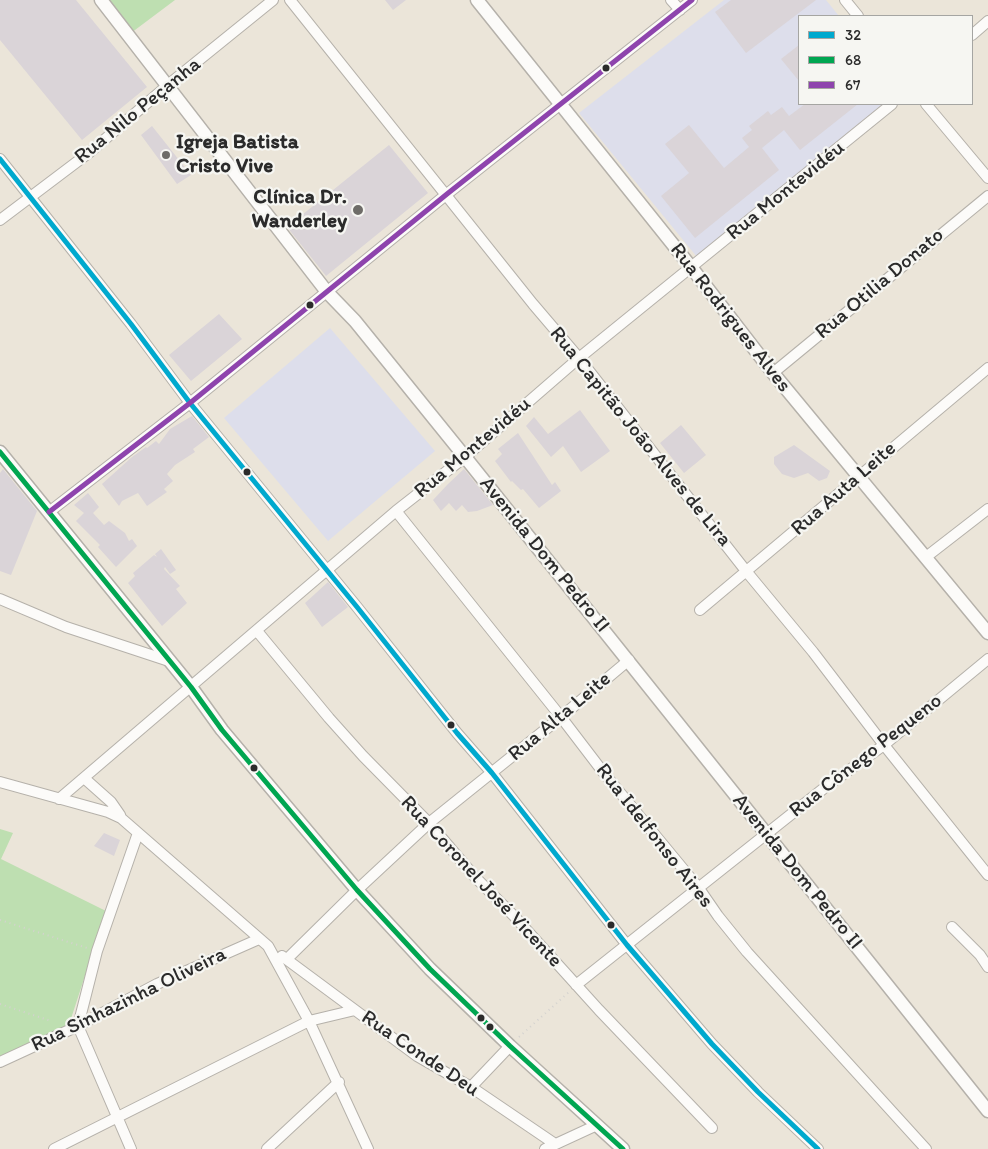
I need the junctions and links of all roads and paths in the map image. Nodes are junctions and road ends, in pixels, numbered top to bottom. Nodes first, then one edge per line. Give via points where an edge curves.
1 (101, 0) edge
2 (273, 0) edge
3 (290, 0) edge
4 (476, 0) edge
5 (671, 0) edge
6 (692, 0) edge
7 (845, 0) edge
8 (680, 10) junction
9 (857, 15) edge
10 (988, 21) edge
11 (973, 34) edge
12 (168, 85) junction
13 (560, 105) junction
14 (891, 105) edge
15 (927, 105) edge
16 (0, 159) edge
17 (988, 178) edge
18 (446, 194) junction
19 (988, 196) edge
20 (31, 197) junction
21 (0, 220) edge
22 (691, 267) junction
23 (327, 292) junction
24 (579, 358) junction
25 (988, 368) edge
26 (773, 374) junction
27 (190, 403) junction
28 (0, 452) edge
29 (465, 456) junction
30 (858, 477) junction
31 (988, 509) edge
32 (396, 511) junction
33 (49, 512) junction
34 (926, 557) junction
35 (327, 570) junction
36 (746, 571) junction
37 (0, 598) edge
38 (700, 610) dead end
39 (257, 630) junction
40 (988, 634) edge
41 (988, 659) edge
42 (169, 660) junction
43 (628, 660) junction
44 (191, 687) junction
45 (562, 717) junction
46 (884, 745) junction
47 (492, 772) junction
48 (84, 778) junction
49 (0, 782) edge
50 (58, 799) junction
51 (121, 818) junction
52 (429, 823) junction
53 (138, 833) junction
54 (767, 834) junction
55 (988, 875) edge
56 (698, 887) junction
57 (357, 890) junction
58 (0, 920) edge
59 (952, 927) dead end
60 (259, 939) junction
61 (627, 945) junction
62 (268, 946) junction
63 (97, 951) junction
64 (984, 952) edge
65 (287, 959) junction
66 (988, 967) edge
67 (576, 985) junction
68 (0, 1004) edge
69 (355, 1010) junction
70 (51, 1021) dead end
71 (310, 1021) junction
72 (78, 1026) junction
73 (510, 1046) junction
74 (0, 1062) edge
75 (339, 1082) junction
76 (471, 1087) junction
77 (988, 1111) edge
78 (117, 1117) junction
79 (597, 1125) junction
80 (712, 1128) dead end
81 (550, 1147) edge
82 (54, 1149) edge
83 (131, 1149) edge
84 (267, 1149) edge
85 (368, 1149) edge
86 (623, 1149) edge
87 (818, 1149) edge
88 (926, 1149) edge

1 - 12 main road, Avenida Dom Pedro II
2 - 12 street, Rua Nilo Peçanha
3 - 18 street, Rua Capitão João Alves de Lira
4 - 13 main road, Rua Rodrigues Alves
5 - 8 street
6 - 8 street
7 - 9 street
8 - 13 street
10 - 11 street
12 - 20 street, Rua Nilo Peçanha via 90,152
12 - 23 main road, Avenida Dom Pedro II
13 - 18 street
13 - 22 main road, Rua Rodrigues Alves
14 - 22 street, Rua Montevidéu
15 - 17 street
16 - 20 street
18 - 23 street
18 - 24 street, Rua Capitão João Alves de Lira
19 - 26 street, Rua Otilia Donato
20 - 21 street, Rua Nilo Peçanha
20 - 27 street
22 - 24 street, Rua Montevidéu
22 - 26 main road, Rua Rodrigues Alves
23 - 27 street
23 - 29 main road, Avenida Dom Pedro II via 355,321
24 - 29 street, Rua Montevidéu
24 - 36 street, Rua Capitão João Alves de Lira
25 - 30 street, Rua Auta Leite
26 - 30 main road, Rua Rodrigues Alves
27 - 33 street
27 - 35 street
28 - 33 main road
29 - 32 street, Rua Montevidéu
29 - 43 main road, Avenida Dom Pedro II
30 - 34 main road, Rua Rodrigues Alves
30 - 36 street, Rua Auta Leite
31 - 34 street
32 - 35 street, Rua Montevidéu
32 - 45 street, Rua Idelfonso Aires
33 - 42 main road
34 - 40 main road, Rua Rodrigues Alves
35 - 39 street, Rua Montevidéu
35 - 47 street via 456,733
36 - 38 street, Rua Auta Leite
36 - 46 street, Rua Capitão João Alves de Lira
37 - 42 street via 66,627
39 - 44 street, Rua Montevidéu
39 - 52 street, Rua Coronel José Vicente via 329,718
41 - 46 street, Rua Cônego Pequeno
42 - 44 main road
43 - 45 street, Rua Alta Leite
43 - 54 main road, Avenida Dom Pedro II
44 - 48 street, Rua Montevidéu
44 - 57 main road via 222,730
45 - 47 street, Rua Alta Leite
45 - 56 street, Rua Idelfonso Aires
46 - 54 street, Rua Cônego Pequeno
46 - 55 street, Rua Capitão João Alves de Lira
47 - 52 street, Rua Alta Leite
47 - 61 street
48 - 50 street, Rua Montevidéu
48 - 51 street via 111,802
49 - 50 street
50 - 51 street
51 - 53 street
52 - 57 street, Rua Alta Leite
52 - 67 street, Rua Coronel José Vicente
53 - 60 street
53 - 63 street
54 - 56 street, Rua Cônego Pequeno
54 - 77 main road, Avenida Dom Pedro II
56 - 61 street, Rua Cônego Pequeno
56 - 88 street, Rua Idelfonso Aires via 747,952
57 - 65 street, Rua Alta Leite
57 - 73 main road via 430,969
58 - 63 path
59 - 64 street
60 - 62 street
60 - 72 street, Rua Sinhazinha Oliveira via 157,984
61 - 67 street, Rua Cônego Pequeno
61 - 87 street via 712,1044
62 - 65 street
62 - 71 street
63 - 72 street
64 - 66 street
65 - 69 street, Rua Conde Deu
67 - 73 path
67 - 80 street, Rua Coronel José Vicente
68 - 70 path
69 - 71 street
69 - 76 street, Rua Conde Deu via 417,1056
71 - 75 street
71 - 78 street
72 - 74 street, Rua Sinhazinha Oliveira
72 - 78 street
73 - 76 street
73 - 79 main road
75 - 84 street
75 - 85 street
76 - 81 street, Rua Conde Deu via 512,1114
78 - 82 street
78 - 83 street
79 - 81 street
79 - 86 main road

